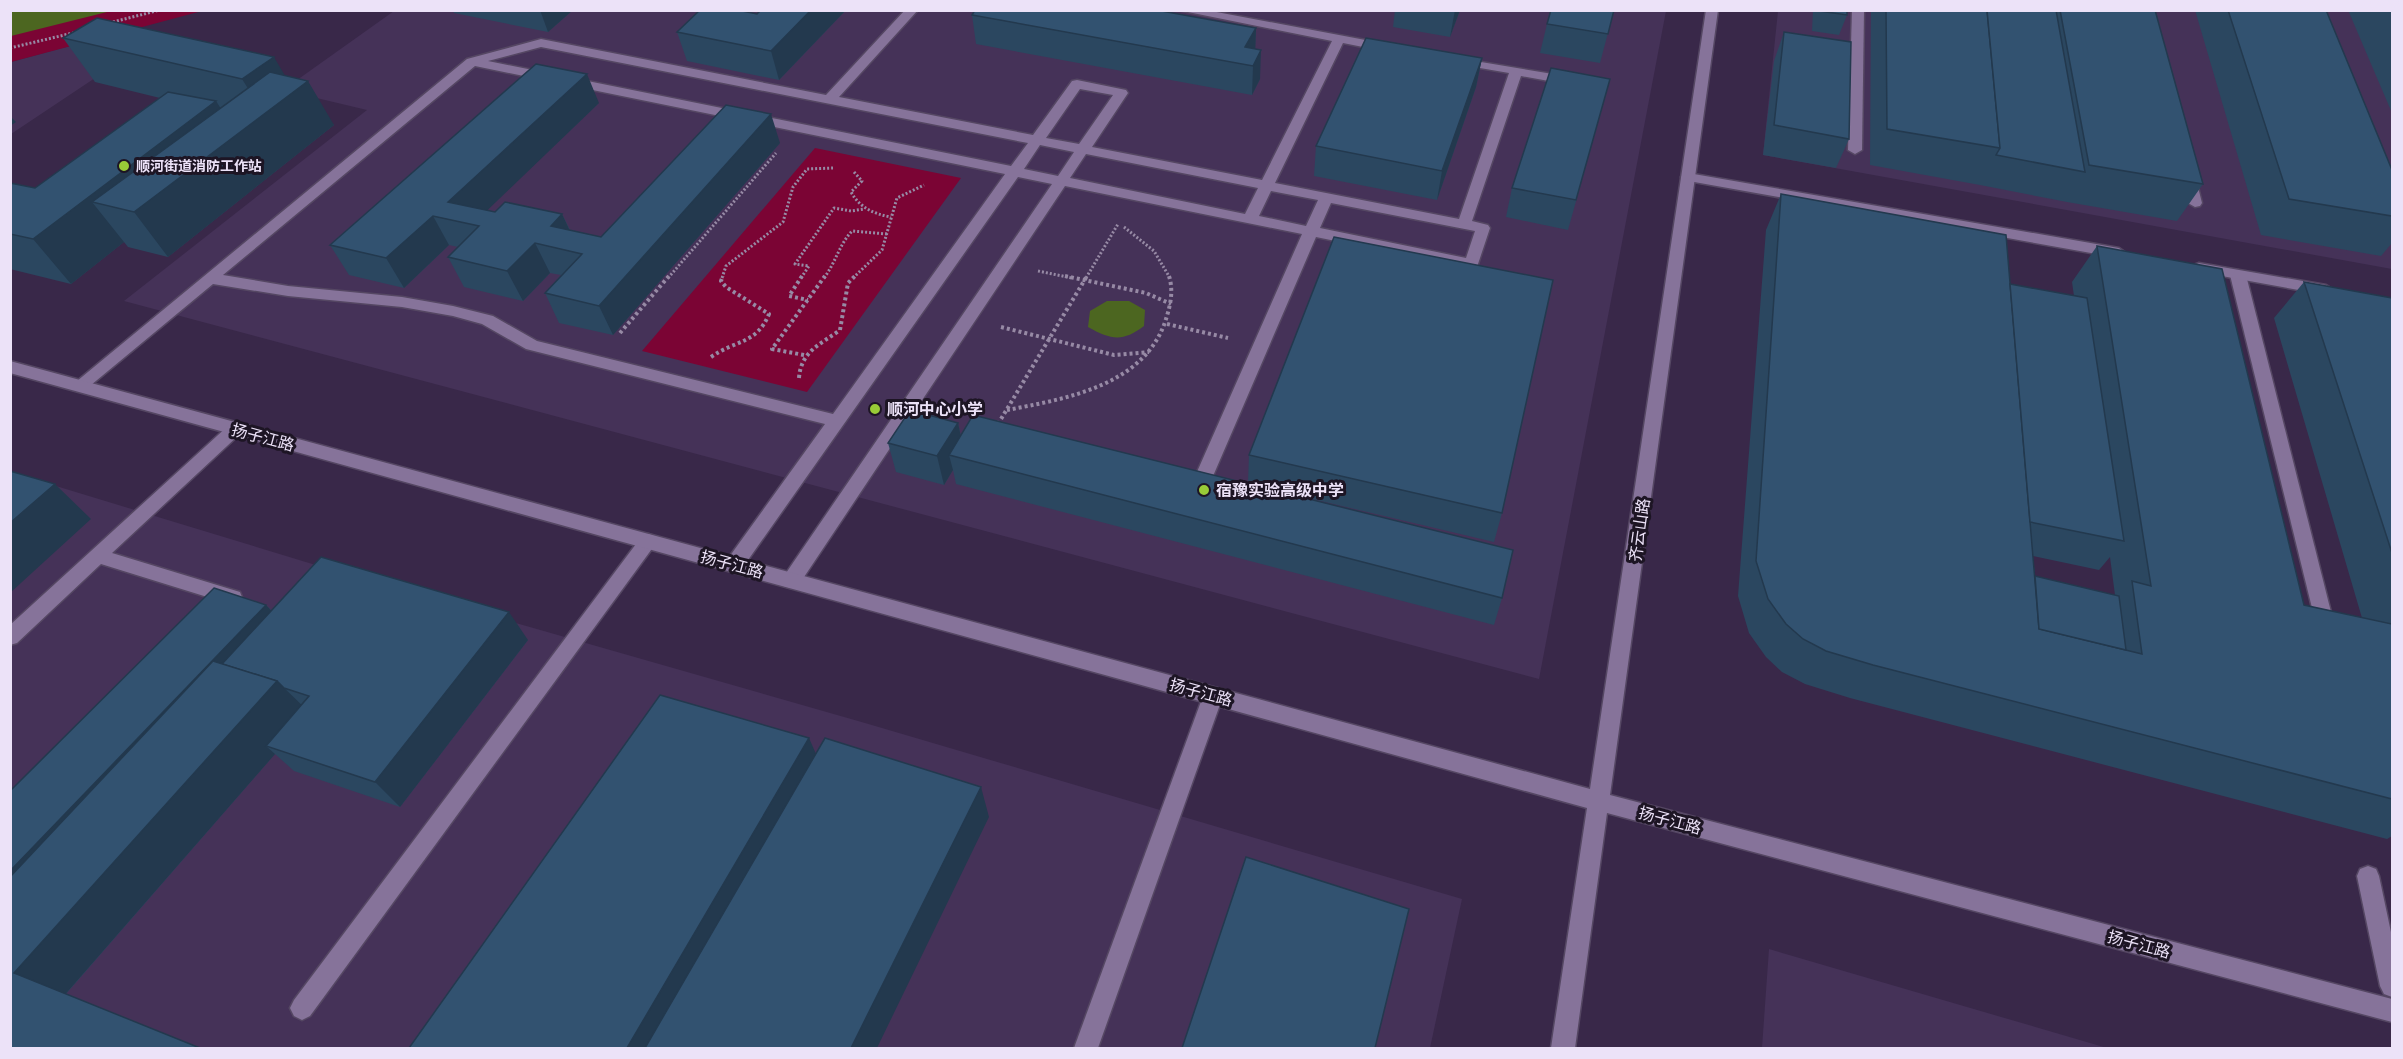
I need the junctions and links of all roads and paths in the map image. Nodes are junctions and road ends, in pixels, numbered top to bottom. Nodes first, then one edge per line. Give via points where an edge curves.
1 (160, 10) edge
2 (912, 10) edge
3 (1184, 10) edge
4 (1712, 10) edge
5 (1858, 10) edge
6 (1198, 12) edge
7 (103, 25) edge
8 (80, 31) edge
9 (1339, 39) junction
10 (10, 48) edge
11 (1398, 50) edge
12 (1445, 58) edge
13 (472, 62) junction
14 (1516, 71) junction
15 (1587, 84) edge
16 (830, 100) junction
17 (799, 127) junction
18 (1037, 140) junction
19 (1082, 149) junction
20 (1855, 150) dead end
21 (2183, 158) edge
22 (970, 162) junction
23 (834, 168) dead end
24 (850, 170) dead end
25 (1015, 171) junction
26 (1688, 177) junction
27 (1061, 181) junction
28 (1267, 185) junction
29 (1326, 197) junction
30 (2195, 203) edge
31 (865, 209) junction
32 (891, 217) junction
33 (1250, 219) junction
34 (1464, 224) junction
35 (1311, 231) junction
36 (887, 234) junction
37 (2133, 256) edge
38 (1006, 264) junction
39 (2180, 264) edge
40 (2238, 275) junction
41 (210, 278) junction
42 (1084, 280) junction
43 (2337, 292) edge
44 (808, 300) junction
45 (1171, 304) junction
46 (968, 320) junction
47 (1167, 324) junction
48 (1049, 339) junction
49 (1262, 345) junction
50 (1150, 352) junction
51 (804, 355) junction
52 (596, 361) junction
53 (10, 367) edge
54 (79, 386) junction
55 (694, 386) junction
56 (1007, 410) junction
57 (799, 411) junction
58 (837, 421) junction
59 (235, 429) junction
60 (996, 429) edge
61 (1198, 490) edge
62 (648, 541) junction
63 (97, 556) junction
64 (734, 565) junction
65 (791, 581) junction
66 (218, 614) edge
67 (2323, 616) edge
68 (10, 637) edge
69 (1213, 696) junction
70 (1601, 802) junction
71 (2368, 876) dead end
72 (2392, 986) edge
73 (302, 1008) dead end
74 (2392, 1011) edge
75 (1086, 1048) edge
76 (1563, 1048) edge

1 - 7 path
2 - 16 street
3 - 6 street
4 - 26 street, 齐云山路
5 - 20 street
6 - 9 street
8 - 10 path
9 - 11 street
9 - 28 street
12 - 14 street
13 - 16 street via 541,43
13 - 17 street
13 - 41 street
14 - 15 street
14 - 34 street
16 - 18 street
17 - 22 street
17 - 52 path
18 - 19 street
18 - 19 street via 1077,84 1121,93
18 - 25 street
19 - 27 street
19 - 28 street
21 - 30 street
22 - 25 street
22 - 32 path via 957,173 897,198
23 - 55 path via 807,168 790,189 783,222 726,266 721,281 728,291 761,306 769,314 765,327 750,340 705,362
24 - 31 path via 862,181 851,192
25 - 27 street
25 - 58 street
26 - 37 street
26 - 70 street, 齐云山路
27 - 33 street
27 - 38 street
28 - 29 street
28 - 33 street
29 - 34 street
29 - 35 street
31 - 32 path
31 - 44 path via 834,208 795,264 809,266 789,296
32 - 36 path
33 - 35 street
34 - 35 street via 1483,228 1472,264
35 - 49 street
36 - 44 path via 852,231 842,242 836,262
36 - 51 path via 882,250 848,283 840,330
38 - 42 path
38 - 46 street
39 - 40 street
40 - 43 street
40 - 67 street
41 - 52 street via 453,311 487,320 532,345
41 - 54 street
42 - 45 path via 1146,293
42 - 45 path via 1119,223 1152,245 1168,270
42 - 48 path
44 - 51 path via 772,349
45 - 47 path
46 - 48 path
46 - 65 street
47 - 49 path
47 - 50 path
48 - 50 path via 1114,355
48 - 56 path
49 - 61 street
50 - 56 path via 1143,361 1105,385 1065,400
51 - 57 path via 799,367
52 - 55 street
53 - 54 street, 扬子江路
54 - 59 street, 扬子江路
55 - 57 street
56 - 60 path
57 - 58 street
58 - 64 street
59 - 62 street, 扬子江路
59 - 63 street
62 - 64 street, 扬子江路
62 - 73 street
63 - 66 street via 234,597
63 - 68 street
64 - 65 street, 扬子江路
65 - 69 street, 扬子江路
69 - 70 street, 扬子江路
69 - 75 street
70 - 74 street, 扬子江路
70 - 76 street, 齐云山路
71 - 72 street

